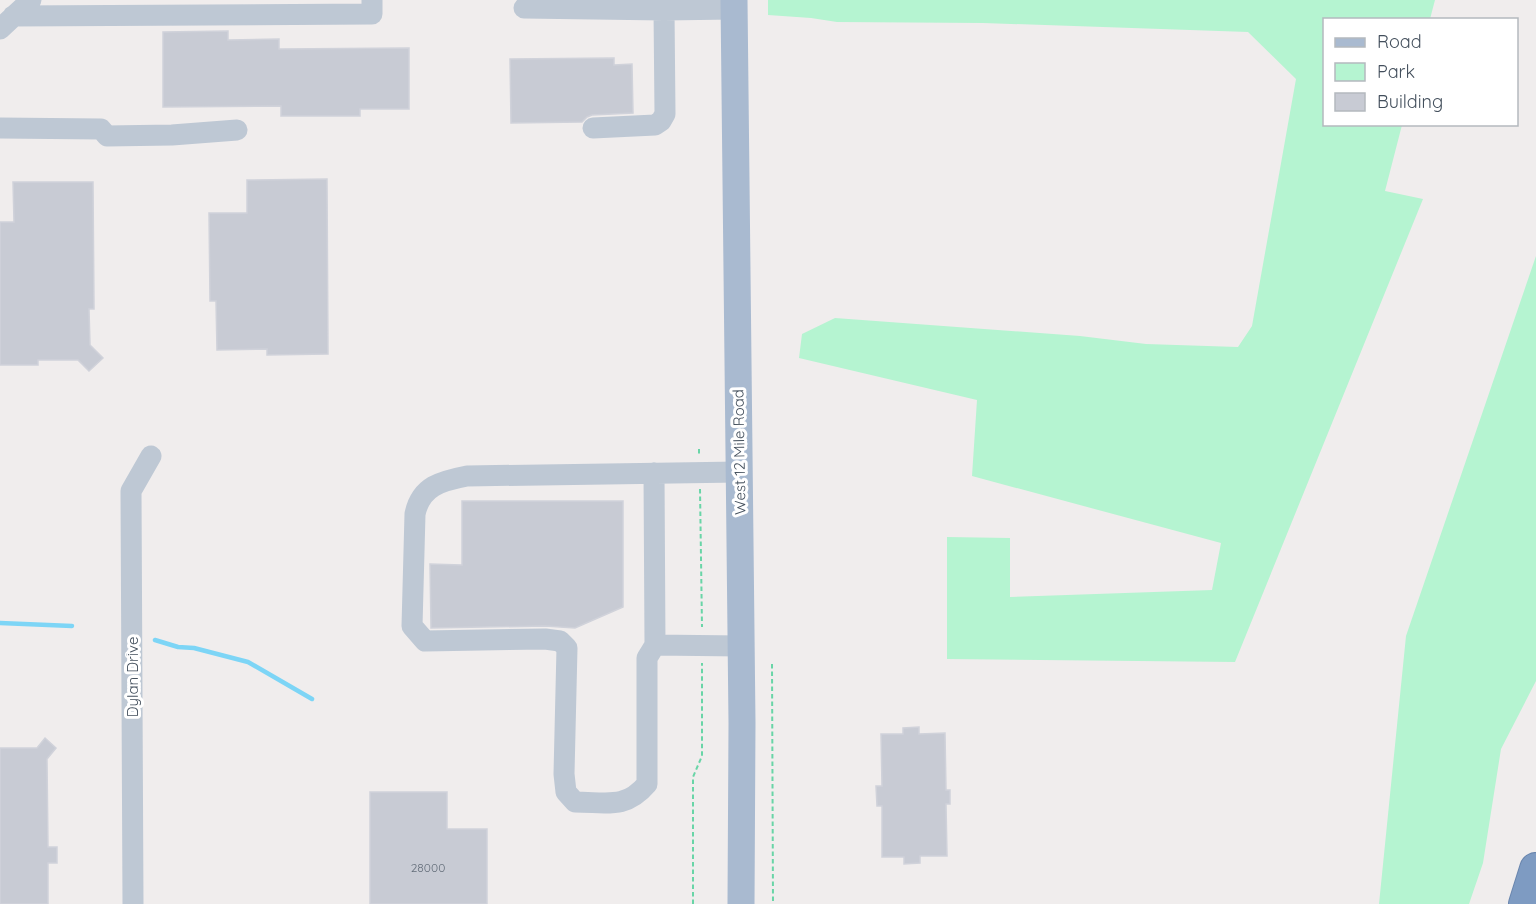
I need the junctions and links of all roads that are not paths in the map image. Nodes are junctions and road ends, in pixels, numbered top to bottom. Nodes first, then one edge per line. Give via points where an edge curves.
1 (31, 0) edge
2 (372, 0) edge
3 (734, 4) edge
4 (661, 5) edge
5 (525, 8) dead end
6 (7, 23) edge
7 (0, 128) edge
8 (593, 128) dead end
9 (237, 130) dead end
10 (151, 456) dead end
11 (739, 472) junction
12 (654, 473) junction
13 (655, 645) junction
14 (741, 646) junction
15 (1536, 869) edge
16 (133, 904) edge
17 (741, 904) edge
18 (1525, 904) edge

1 - 6 street
2 - 6 street via 372,14
3 - 4 street
3 - 11 main road, West 12 Mile Road
4 - 5 street
4 - 8 street via 665,114 655,125
7 - 9 street via 101,129 107,136
10 - 16 street, Dylan Drive via 131,491
11 - 12 street
11 - 14 main road, West 12 Mile Road
12 - 13 street
12 - 13 street via 467,476 428,489 417,502 415,514 412,626 425,641 545,639 560,641 567,648 564,774 566,792 575,802 623,803 637,796 647,784 647,658
13 - 14 street
14 - 17 main road, West 12 Mile Road
15 - 18 highway

